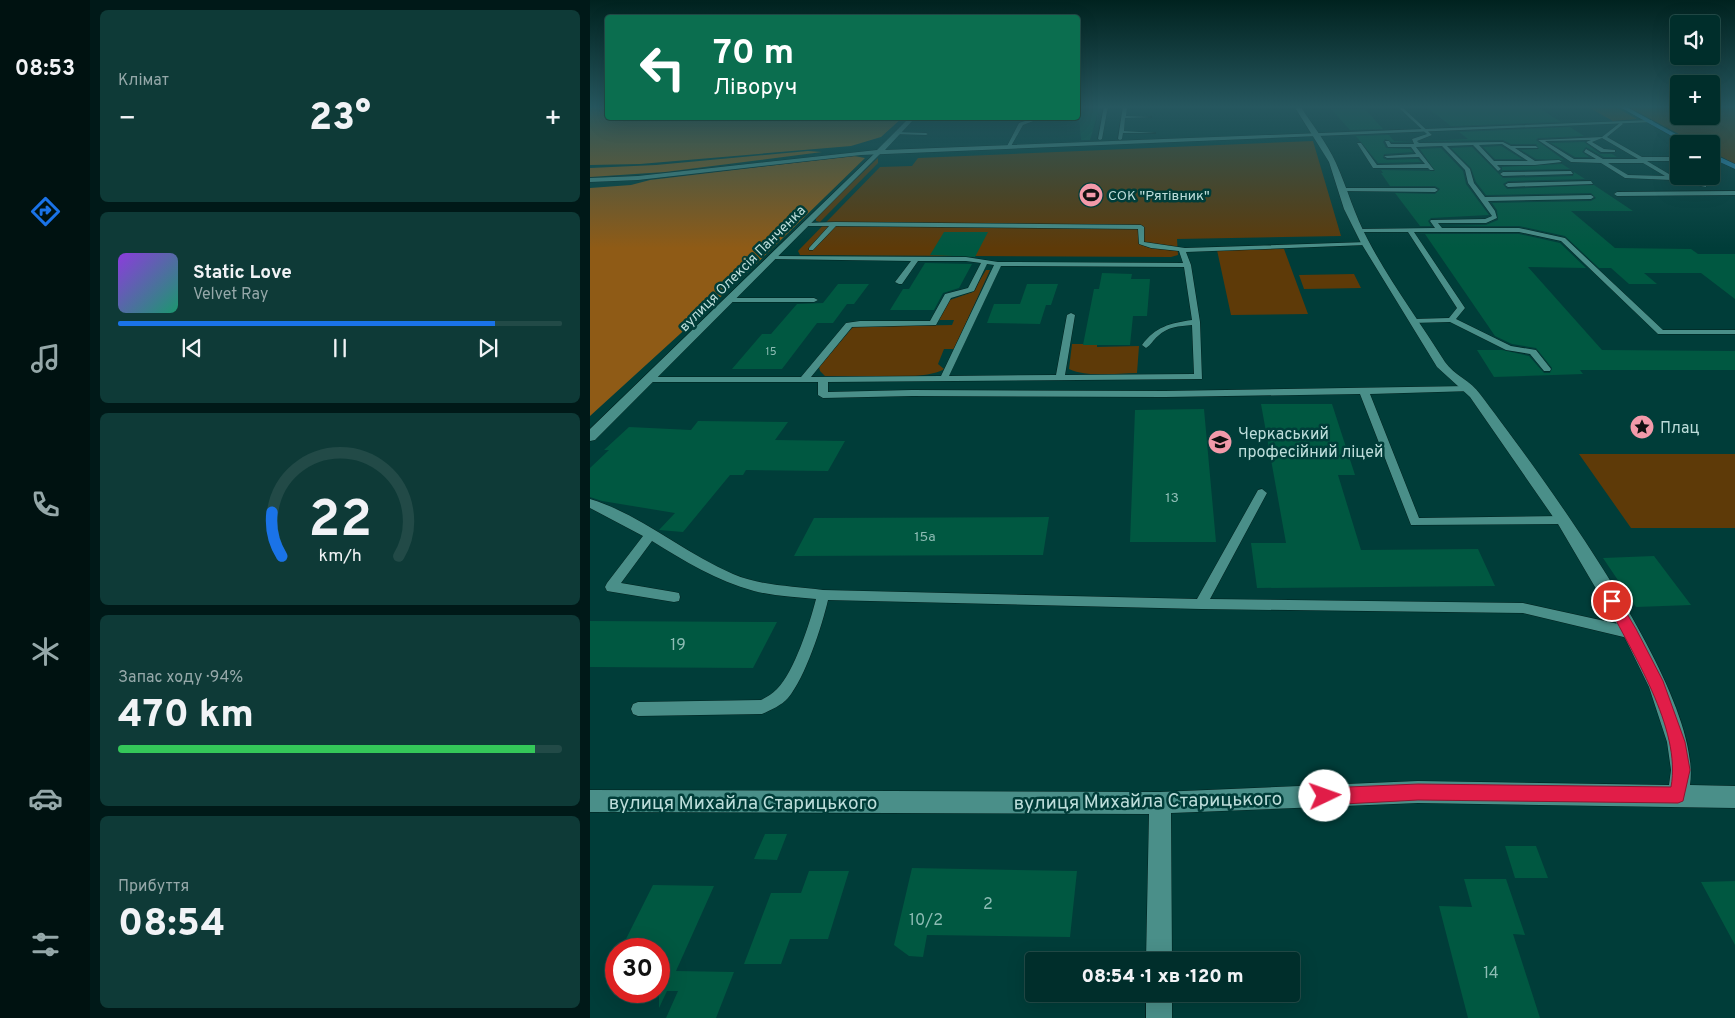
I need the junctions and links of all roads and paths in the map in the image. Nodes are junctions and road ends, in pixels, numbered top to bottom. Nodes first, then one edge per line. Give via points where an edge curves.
1 (878, 153) edge
2 (859, 154) edge
3 (1327, 154) edge
4 (1366, 154) edge
5 (1452, 154) edge
6 (1484, 154) edge
7 (1522, 154) edge
8 (1560, 154) edge
9 (1592, 154) edge
10 (1626, 154) edge
11 (1630, 154) edge
12 (1420, 155) joint
13 (1633, 155) junction
14 (1387, 156) dead end
15 (1526, 156) junction
16 (1549, 156) dead end
17 (1670, 159) edge
18 (1643, 160) junction
19 (1720, 161) edge
20 (1559, 162) dead end
21 (1602, 162) junction
22 (1493, 163) junction
23 (1535, 163) junction
24 (1429, 166) junction
25 (1735, 167) edge
26 (1434, 171) dead end
27 (1571, 173) dead end
28 (1503, 174) junction
29 (1670, 177) edge
30 (1670, 178) edge
31 (590, 180) edge
32 (1591, 183) dead end
33 (1508, 185) junction
34 (1700, 185) edge
35 (1704, 186) dead end
36 (1341, 190) junction
37 (1434, 190) dead end
38 (1513, 190) dead end
39 (1735, 193) edge
40 (1617, 194) dead end
41 (1591, 197) dead end
42 (1485, 199) junction
43 (806, 224) junction
44 (835, 224) junction
45 (1409, 229) junction
46 (1438, 229) junction
47 (1360, 230) junction
48 (1365, 243) junction
49 (810, 249) dead end
50 (1184, 250) junction
51 (773, 258) junction
52 (916, 259) junction
53 (985, 262) junction
54 (998, 264) junction
55 (1187, 265) junction
56 (899, 282) dead end
57 (730, 300) junction
58 (814, 300) dead end
59 (1071, 315) dead end
60 (1451, 320) junction
61 (1414, 321) junction
62 (1196, 322) junction
63 (1735, 332) edge
64 (1146, 346) dead end
65 (1547, 369) dead end
66 (822, 378) junction
67 (944, 378) junction
68 (1060, 378) junction
69 (804, 379) junction
70 (648, 380) junction
71 (1469, 389) junction
72 (1364, 391) junction
73 (590, 437) edge
74 (1262, 493) dead end
75 (590, 503) edge
76 (1564, 520) junction
77 (650, 534) junction
78 (823, 595) junction
79 (674, 597) dead end
80 (1201, 604) junction
81 (1632, 633) junction
82 (638, 709) dead end
83 (1678, 795) junction
84 (1735, 797) edge
85 (590, 801) edge
86 (1160, 803) junction
87 (1159, 952) edge
88 (1159, 1002) edge
89 (1159, 1018) edge

1 - 43 street, вулиця Олексія Панченка
2 - 31 street via 638,178
3 - 36 street
4 - 24 lane via 1375,167
5 - 42 lane via 1468,170 1471,185
6 - 22 lane
7 - 15 lane
8 - 21 lane via 1570,160
9 - 21 lane
10 - 13 lane
11 - 13 lane
12 - 14 lane
12 - 24 lane
13 - 18 lane
15 - 16 lane
15 - 23 lane
17 - 18 lane
18 - 21 lane
18 - 29 lane
19 - 25 main road
20 - 23 lane
21 - 30 lane via 1631,178
22 - 23 lane
22 - 28 lane
24 - 26 lane
27 - 28 lane
28 - 33 lane
32 - 33 lane
33 - 38 lane
34 - 35 lane
36 - 37 lane
36 - 47 street
39 - 40 lane
41 - 42 lane
42 - 46 lane via 1495,217 1486,221 1433,221
43 - 44 lane
43 - 51 street, вулиця Олексія Панченка
44 - 49 lane
44 - 50 lane via 1141,226 1141,243
45 - 46 lane
45 - 47 lane
45 - 60 lane via 1461,308
46 - 63 lane via 1519,230 1563,239 1662,332
47 - 48 street
48 - 50 lane
48 - 61 street
50 - 55 lane
51 - 52 lane
51 - 57 street, вулиця Олексія Панченка
52 - 53 lane
52 - 56 lane
53 - 54 lane
53 - 69 lane via 971,289 948,296 933,323 849,325
54 - 55 lane
54 - 67 lane
55 - 62 lane
57 - 58 lane
57 - 70 street, вулиця Олексія Панченка
59 - 68 lane
60 - 61 lane
60 - 65 lane via 1509,348 1533,352
61 - 71 street via 1443,366
62 - 64 lane via 1166,326 1152,336
62 - 68 lane via 1199,377
66 - 67 lane
66 - 69 lane
66 - 72 lane via 823,396
67 - 68 lane
69 - 70 lane
70 - 73 street, вулиця Олексія Панченка
71 - 72 lane
71 - 76 street
72 - 76 lane via 1415,522
74 - 80 lane
75 - 77 lane
76 - 81 street
77 - 78 lane via 751,585
77 - 79 lane via 612,587
78 - 80 lane
78 - 82 lane via 810,634 786,690 779,698 762,707
80 - 81 lane via 1523,608
81 - 83 street via 1658,686 1677,742 1682,770
83 - 84 street, вулиця Михайла Старицького
83 - 86 street, вулиця Михайла Старицького via 1418,792
85 - 86 street, вулиця Михайла Старицького
86 - 87 street
88 - 89 street

